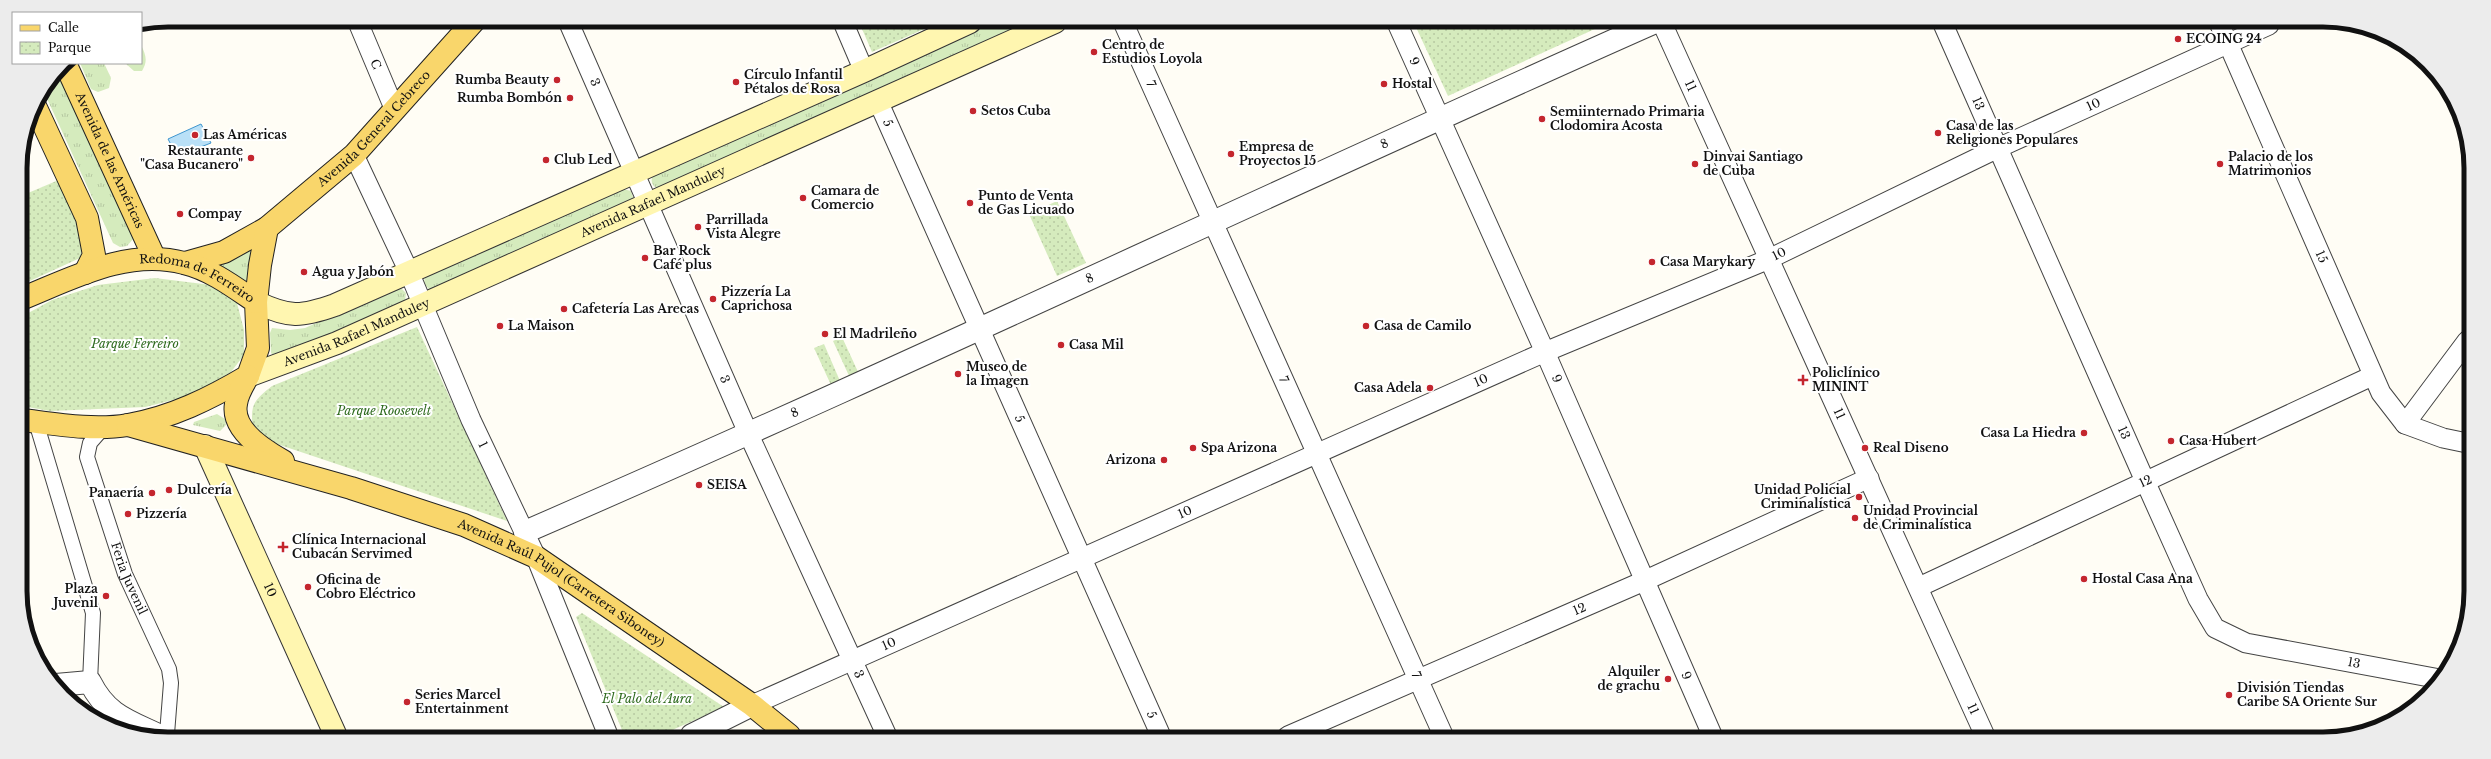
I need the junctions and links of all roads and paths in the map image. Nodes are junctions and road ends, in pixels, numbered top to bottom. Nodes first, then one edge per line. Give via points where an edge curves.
1 (360, 27) edge
2 (468, 27) edge
3 (571, 27) edge
4 (845, 27) edge
5 (959, 27) edge
6 (1044, 27) edge
7 (1124, 27) edge
8 (1399, 27) edge
9 (1644, 27) edge
10 (1664, 27) edge
11 (1944, 27) edge
12 (2221, 27) edge
13 (2265, 27) edge
14 (2228, 43) junction
15 (67, 69) edge
16 (864, 71) junction
17 (878, 101) junction
18 (394, 108) junction
19 (38, 113) edge
20 (1440, 118) junction
21 (1998, 148) junction
22 (354, 155) junction
23 (635, 172) junction
24 (649, 204) junction
25 (1213, 223) junction
26 (267, 228) junction
27 (154, 257) junction
28 (1769, 259) junction
29 (185, 263) junction
30 (409, 272) junction
31 (85, 273) junction
32 (27, 297) edge
33 (256, 302) junction
34 (424, 304) junction
35 (979, 328) junction
36 (2464, 345) edge
37 (1545, 352) junction
38 (248, 376) junction
39 (2372, 376) junction
40 (29, 421) edge
41 (2405, 424) junction
42 (128, 425) junction
43 (104, 427) junction
44 (749, 435) junction
45 (2464, 442) edge
46 (205, 446) junction
47 (1317, 454) junction
48 (310, 477) junction
49 (1869, 478) junction
50 (2146, 481) junction
51 (525, 532) junction
52 (536, 557) junction
53 (1082, 559) junction
54 (1644, 581) junction
55 (1918, 587) junction
56 (852, 660) junction
57 (2434, 678) edge
58 (1418, 679) junction
59 (90, 682) junction
60 (62, 684) edge
61 (752, 705) junction
62 (110, 719) edge
63 (142, 729) edge
64 (167, 732) edge
65 (334, 732) edge
66 (607, 732) edge
67 (698, 732) edge
68 (784, 732) edge
69 (885, 732) edge
70 (1159, 732) edge
71 (1297, 732) edge
72 (1442, 732) edge
73 (1710, 732) edge
74 (1983, 732) edge

1 - 18 street, C
2 - 18 main road, Avenida General Cebreco
3 - 23 street, 3
4 - 16 street
5 - 16 main road
6 - 17 main road, Avenida Rafael Manduley
7 - 25 street, 7
8 - 20 street, 9
9 - 20 street, 8
10 - 28 street, 11
11 - 21 street, 13
12 - 14 street, 15
13 - 14 street, 10
14 - 21 street, 10
14 - 39 street, 15
15 - 27 main road, Avenida de las Américas
16 - 23 main road
17 - 24 main road, Avenida Rafael Manduley
17 - 35 street, 5
18 - 22 main road, Avenida General Cebreco
19 - 31 main road via 87,218 94,255
20 - 25 street, 8
20 - 37 street, 9
21 - 28 street, 10
21 - 50 street, 13
22 - 26 main road, Avenida General Cebreco
22 - 30 street, 1
23 - 24 street, 3
23 - 30 main road
24 - 34 main road, Avenida Rafael Manduley
24 - 44 street, 3
25 - 35 street, 8
25 - 47 street, 7
26 - 29 main road, Avenida General Cebreco via 224,252
26 - 33 main road
27 - 29 main road, Redoma de Ferreiro
27 - 31 main road, Redoma de Ferreiro via 119,261
28 - 37 street, 10
28 - 49 street, 11
29 - 33 main road, Redoma de Ferreiro via 222,280
30 - 33 main road via 335,305 308,314 287,314
30 - 34 street, 1
31 - 32 main road, Redoma de Ferreiro
33 - 38 main road, Redoma de Ferreiro via 258,348
34 - 38 main road, Avenida Rafael Manduley via 337,343
34 - 51 street, 1 via 471,420
35 - 44 street, 8
35 - 53 street, 5
36 - 41 street
37 - 47 street, 10
37 - 54 street, 9
38 - 42 main road via 210,399
38 - 48 main road, Avenida Raúl Pujol (Carretera Siboney) via 235,406 247,435 259,447
39 - 41 street, 15 via 2381,393
39 - 50 street, 12
40 - 43 main road
40 - 59 street via 93,613
41 - 45 street via 2443,438
42 - 43 main road
42 - 46 main road, Avenida Raúl Pujol (Carretera Siboney)
43 - 64 street, Feria Juvenil via 90,443 87,457 125,574 169,670 171,683
44 - 51 street, 8
44 - 56 street, 3
46 - 48 main road, Avenida Raúl Pujol (Carretera Siboney)
46 - 65 main road, 10
47 - 53 street, 10
47 - 58 street, 7
48 - 52 main road, Avenida Raúl Pujol (Carretera Siboney) via 464,525
49 - 54 street, 12
49 - 55 street, 11
50 - 55 street, 12
50 - 57 street, 13 via 2214,628 2246,643
51 - 52 street, 1
52 - 61 main road, Avenida Raúl Pujol (Carretera Siboney)
52 - 66 street, 1
53 - 56 street, 10
53 - 70 street, 5
54 - 58 street, 12
54 - 73 street, 9
55 - 74 street, 11
56 - 61 street, 10
56 - 69 street, 3
58 - 71 street, 12
58 - 72 street, 7
59 - 60 street
59 - 62 street
61 - 67 street, 10
61 - 68 main road, Avenida Raúl Pujol (Carretera Siboney)
62 - 63 street

